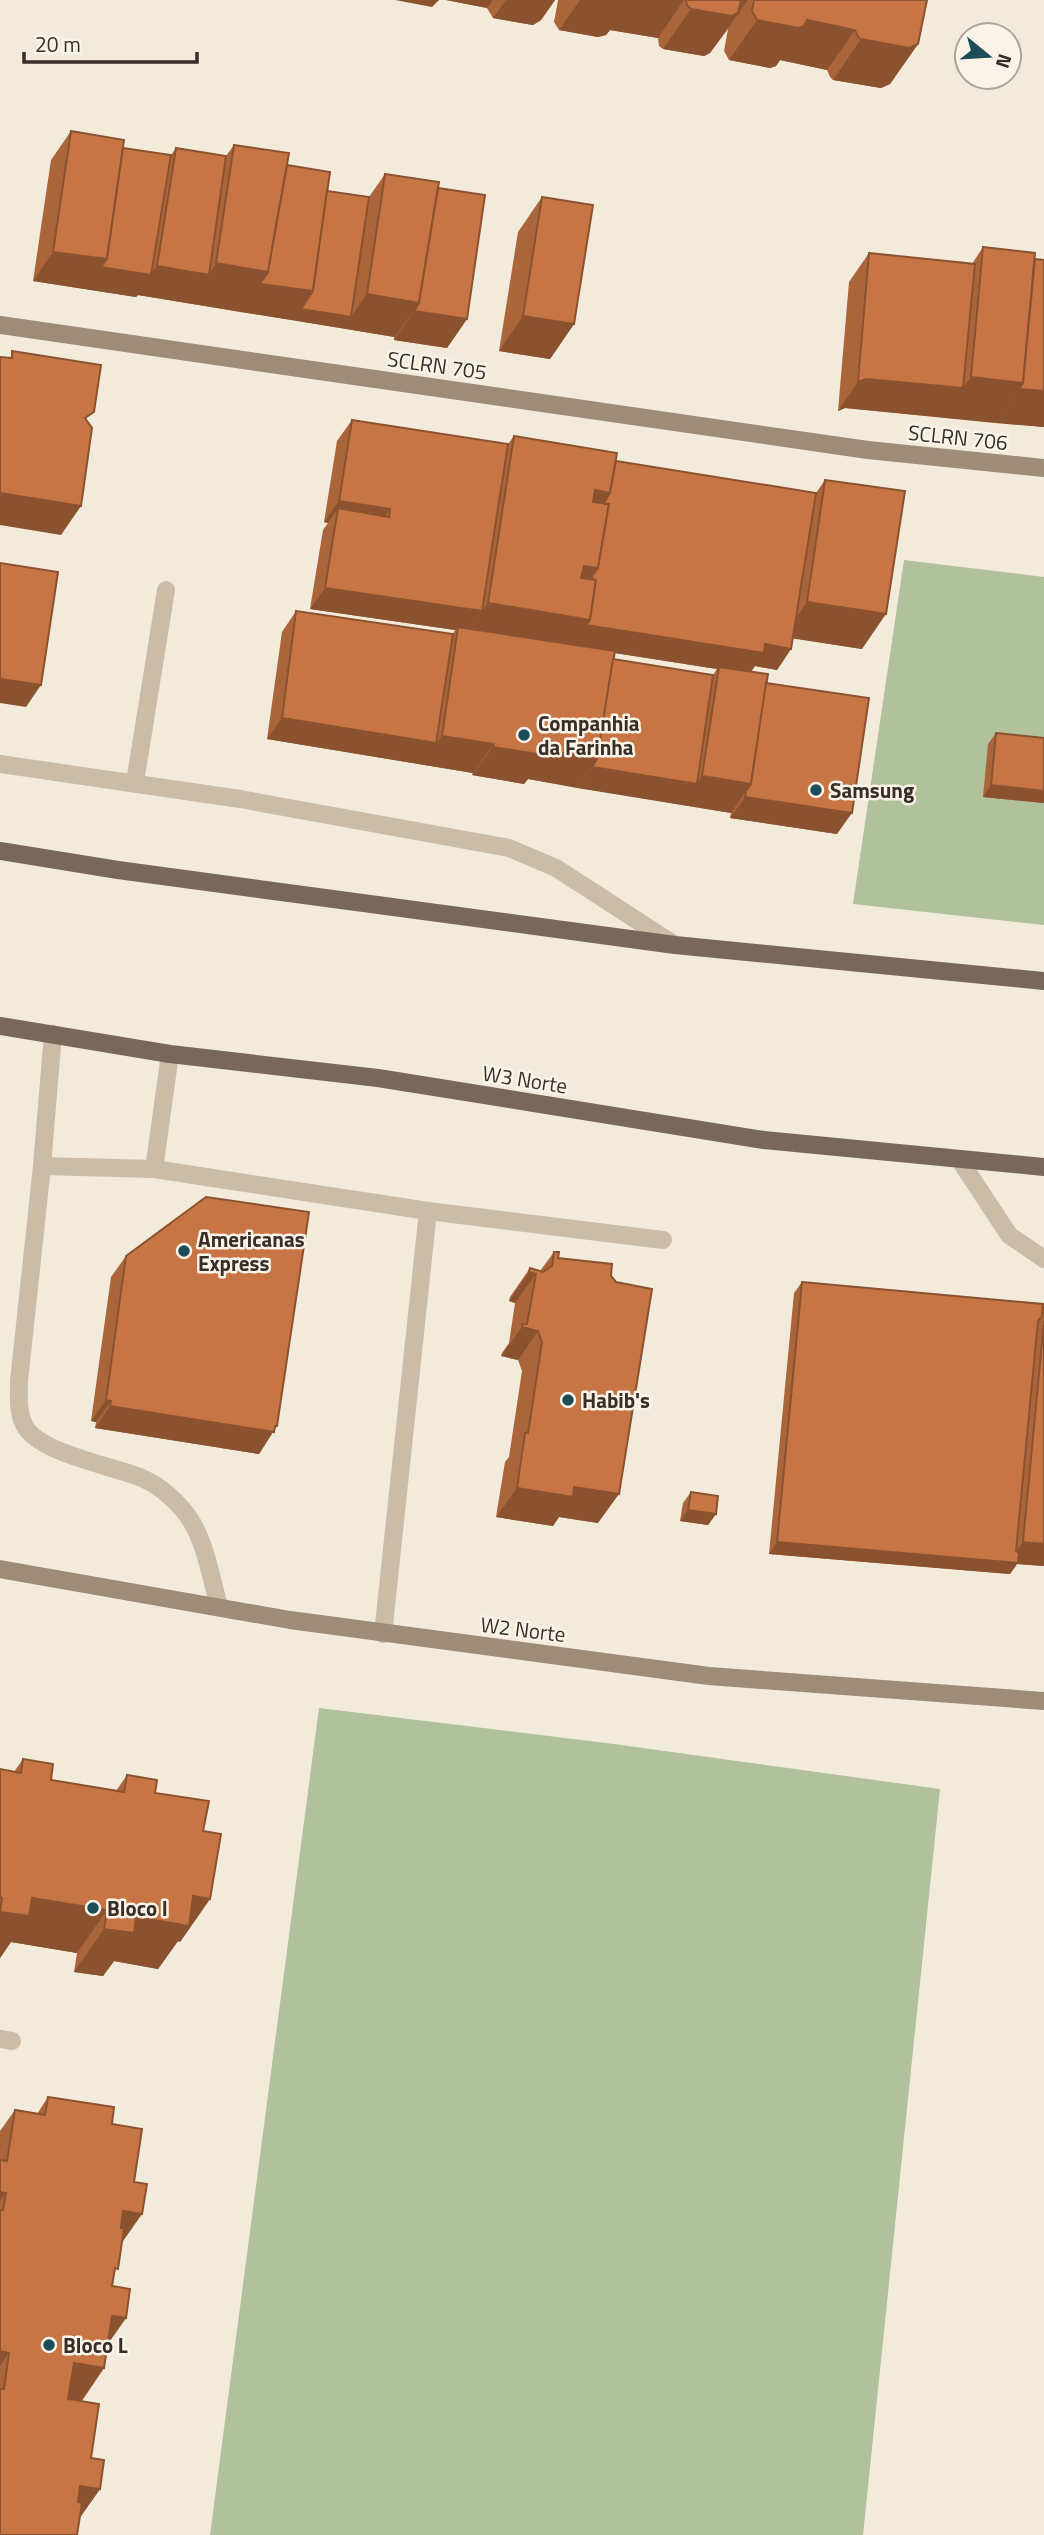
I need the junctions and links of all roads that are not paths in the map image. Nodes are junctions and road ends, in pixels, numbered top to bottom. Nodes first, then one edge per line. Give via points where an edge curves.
1 (0, 325) edge
2 (868, 450) joint
3 (1044, 468) edge
4 (166, 590) dead end
5 (0, 764) edge
6 (135, 782) junction
7 (0, 851) edge
8 (675, 945) junction
9 (1044, 981) edge
10 (0, 1026) edge
11 (53, 1034) junction
12 (170, 1054) junction
13 (959, 1159) junction
14 (43, 1166) junction
15 (1044, 1167) edge
16 (154, 1169) junction
17 (428, 1211) junction
18 (663, 1240) dead end
19 (1044, 1259) edge
20 (0, 1569) edge
21 (219, 1606) junction
22 (383, 1634) junction
23 (1044, 1701) edge

1 - 2 street, SCLRN 705
2 - 3 street, SCLRN 706
4 - 6 street
5 - 6 street
6 - 8 street via 509,848 556,868
7 - 8 main road
8 - 9 main road
10 - 11 main road, W3 Norte
11 - 12 main road, W3 Norte
11 - 14 street
12 - 13 main road, W3 Norte via 378,1078 764,1140
12 - 16 street
13 - 15 main road, W3 Norte
13 - 19 street via 1009,1236
14 - 16 street
14 - 21 street via 19,1381 19,1409 26,1428 57,1449 144,1479 166,1493 198,1534
16 - 17 street
17 - 18 street
17 - 22 street
20 - 21 street, W2 Norte
21 - 22 street, W2 Norte
22 - 23 street, W2 Norte via 709,1676

